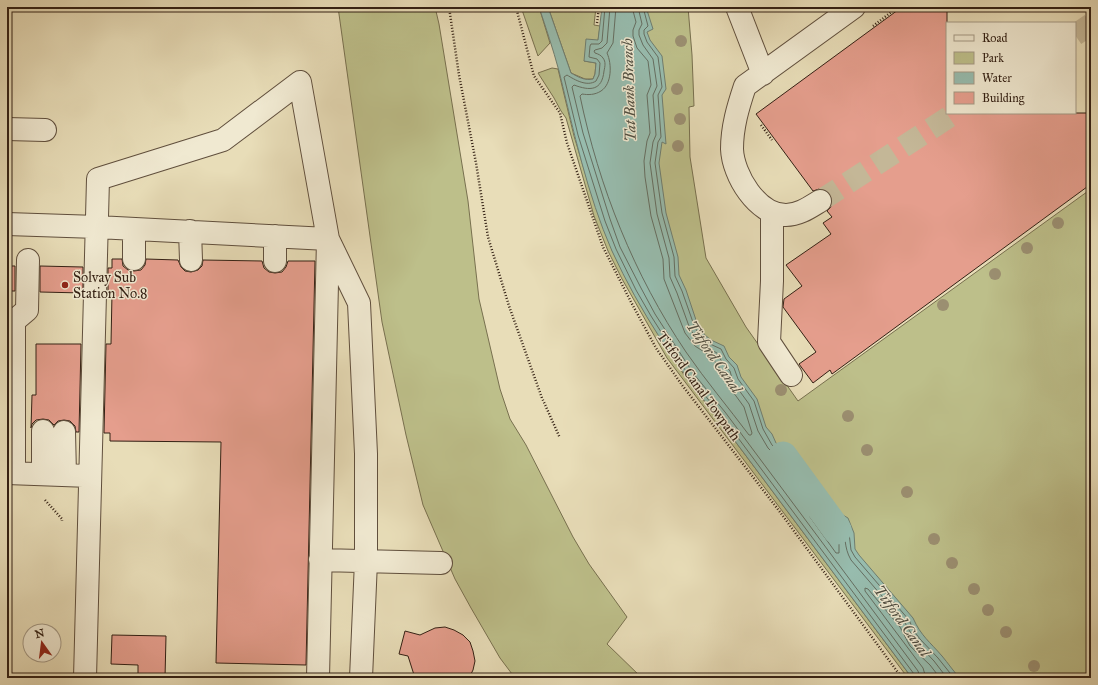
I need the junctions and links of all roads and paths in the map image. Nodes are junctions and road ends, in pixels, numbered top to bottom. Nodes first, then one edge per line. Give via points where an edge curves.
1 (450, 7) edge
2 (516, 7) edge
3 (599, 7) edge
4 (737, 7) edge
5 (854, 7) edge
6 (898, 7) edge
7 (597, 23) dead end
8 (867, 30) dead end
9 (763, 74) junction
10 (760, 125) dead end
11 (7, 129) edge
12 (46, 130) dead end
13 (772, 140) dead end
14 (820, 201) tunnel mouth
15 (772, 212) junction
16 (7, 224) edge
17 (97, 227) junction
18 (134, 229) junction
19 (190, 231) junction
20 (275, 236) junction
21 (328, 238) junction
22 (134, 259) dead end
23 (28, 260) dead end
24 (191, 260) dead end
25 (275, 261) dead end
26 (791, 375) dead end
27 (560, 438) dead end
28 (21, 474) edge
29 (65, 475) junction
30 (90, 476) junction
31 (62, 527) dead end
32 (317, 555) junction
33 (366, 561) junction
34 (441, 563) dead end
35 (85, 678) edge
36 (318, 678) edge
37 (361, 678) edge
38 (902, 678) edge

1 - 27 path via 459,75 488,237 509,306 542,398
2 - 38 path, Titford Canal Towpath via 534,76 560,113 567,143 603,248 656,348
3 - 7 path
4 - 9 lane
5 - 9 lane
6 - 8 path
9 - 15 lane via 745,86 733,126 732,151 737,170 752,197
10 - 13 path
11 - 12 lane
14 - 15 lane via 796,213 786,215
15 - 26 lane via 769,342
16 - 17 lane
17 - 18 lane
17 - 21 lane via 98,179 223,140 300,82
17 - 30 lane
18 - 19 lane
18 - 22 lane
19 - 20 lane
19 - 24 lane
20 - 21 lane
20 - 25 lane
21 - 32 lane via 319,403
21 - 33 lane via 359,304 366,454
23 - 28 lane via 27,310 14,321
28 - 29 lane
28 - 29 lane via 54,431
28 - 31 path via 62,519
29 - 30 lane
30 - 35 lane
32 - 33 lane
32 - 36 lane via 313,654
33 - 34 lane
33 - 37 lane

